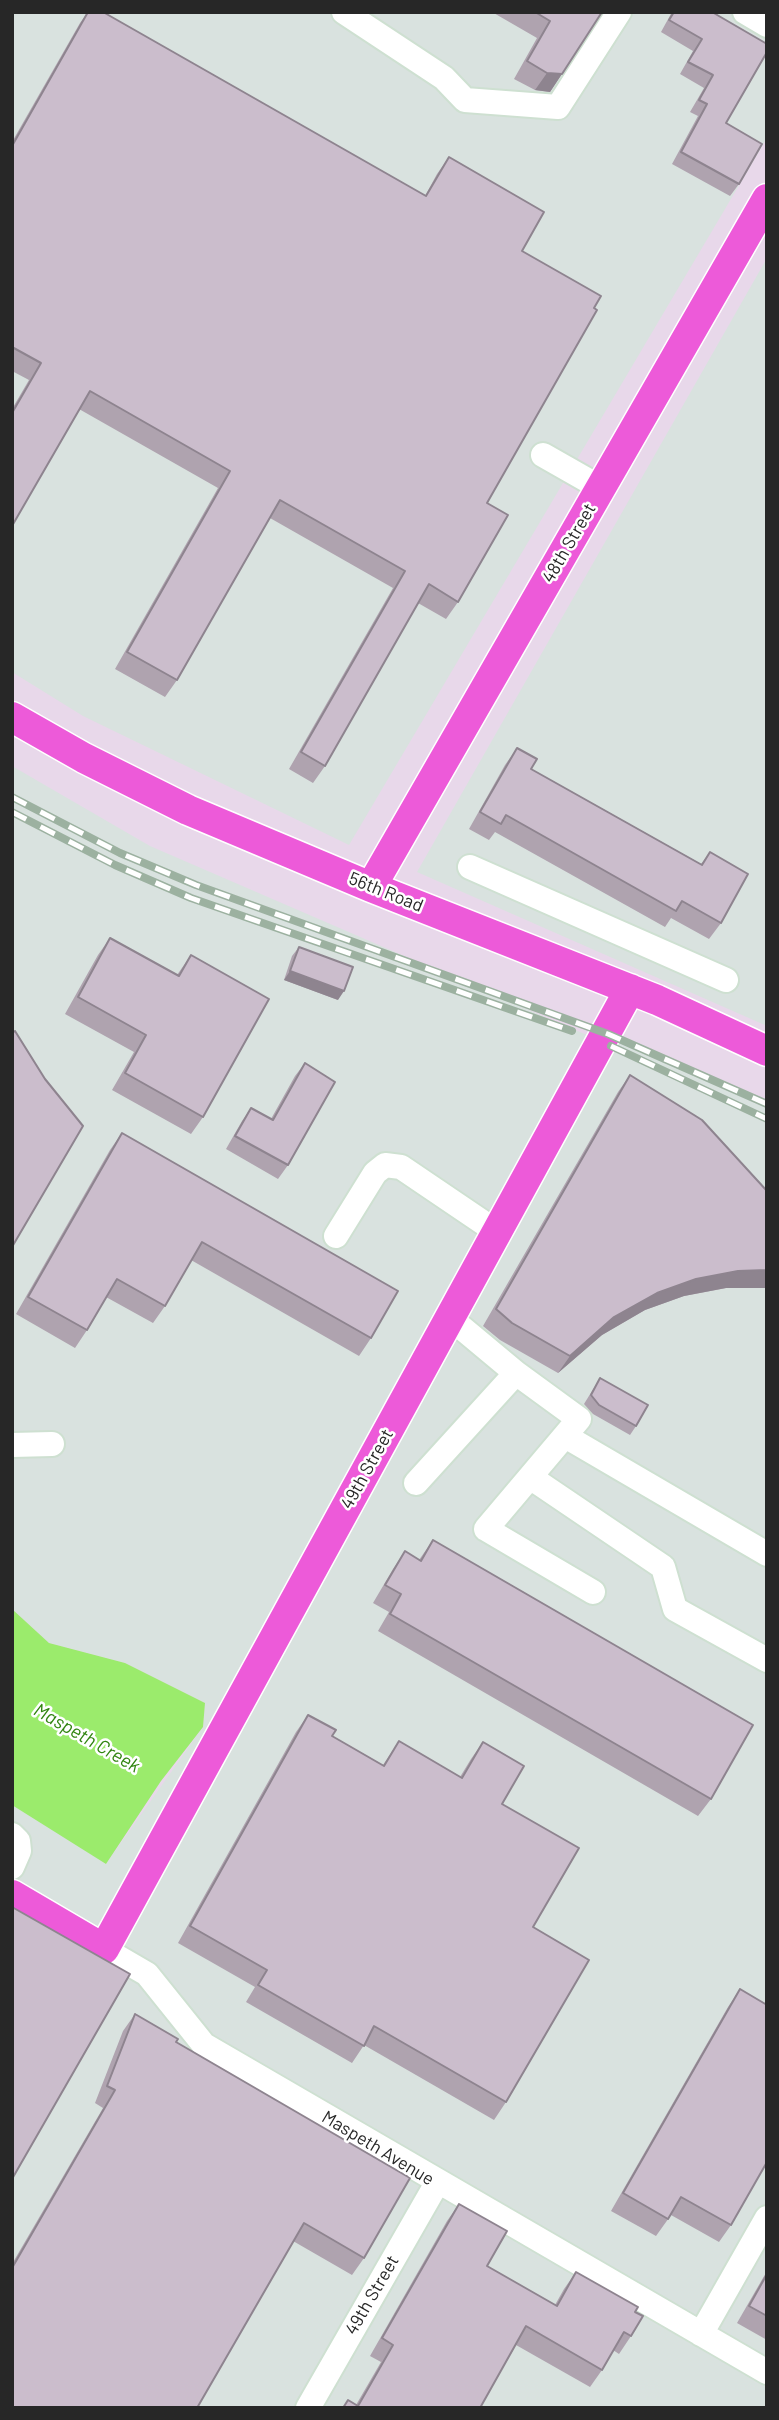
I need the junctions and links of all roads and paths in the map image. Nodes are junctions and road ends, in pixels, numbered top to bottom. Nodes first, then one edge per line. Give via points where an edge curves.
1 (344, 12) edge
2 (619, 12) edge
3 (745, 12) edge
4 (767, 25) edge
5 (767, 199) edge
6 (543, 455) dead end
7 (601, 488) junction
8 (12, 717) edge
9 (470, 867) dead end
10 (370, 887) junction
11 (726, 980) dead end
12 (631, 989) junction
13 (767, 1051) edge
14 (497, 1232) junction
15 (336, 1236) dead end
16 (450, 1318) junction
17 (516, 1373) junction
18 (565, 1436) junction
19 (52, 1444) dead end
20 (12, 1445) edge
21 (530, 1478) junction
22 (416, 1483) dead end
23 (767, 1554) edge
24 (593, 1592) dead end
25 (767, 1660) edge
26 (12, 1835) edge
27 (12, 1867) edge
28 (12, 1895) edge
29 (104, 1949) junction
30 (437, 2183) junction
31 (767, 2218) edge
32 (701, 2334) junction
33 (767, 2372) edge
34 (308, 2408) edge

1 - 2 street via 444,78 466,100 558,107
3 - 4 street
5 - 7 main road, 48th Street
6 - 7 street
7 - 10 main road, 48th Street
8 - 10 main road, 56th Road via 188,810
9 - 11 street
10 - 12 main road, 56th Road
12 - 13 main road, 56th Road
12 - 14 main road, 49th Street
14 - 15 street via 401,1167 385,1165 375,1173
14 - 16 main road, 49th Street
16 - 17 street
16 - 29 main road, 49th Street
17 - 18 street via 579,1419
17 - 22 street
18 - 21 street
18 - 23 street
19 - 20 street
21 - 24 street via 486,1529
21 - 25 street via 663,1567 676,1609
26 - 27 street via 19,1851
28 - 29 main road, Maspeth Avenue
29 - 30 street, Maspeth Avenue via 147,1974 204,2045
30 - 32 street, Maspeth Avenue
30 - 34 street, 49th Street
31 - 32 street
32 - 33 street, Maspeth Avenue

